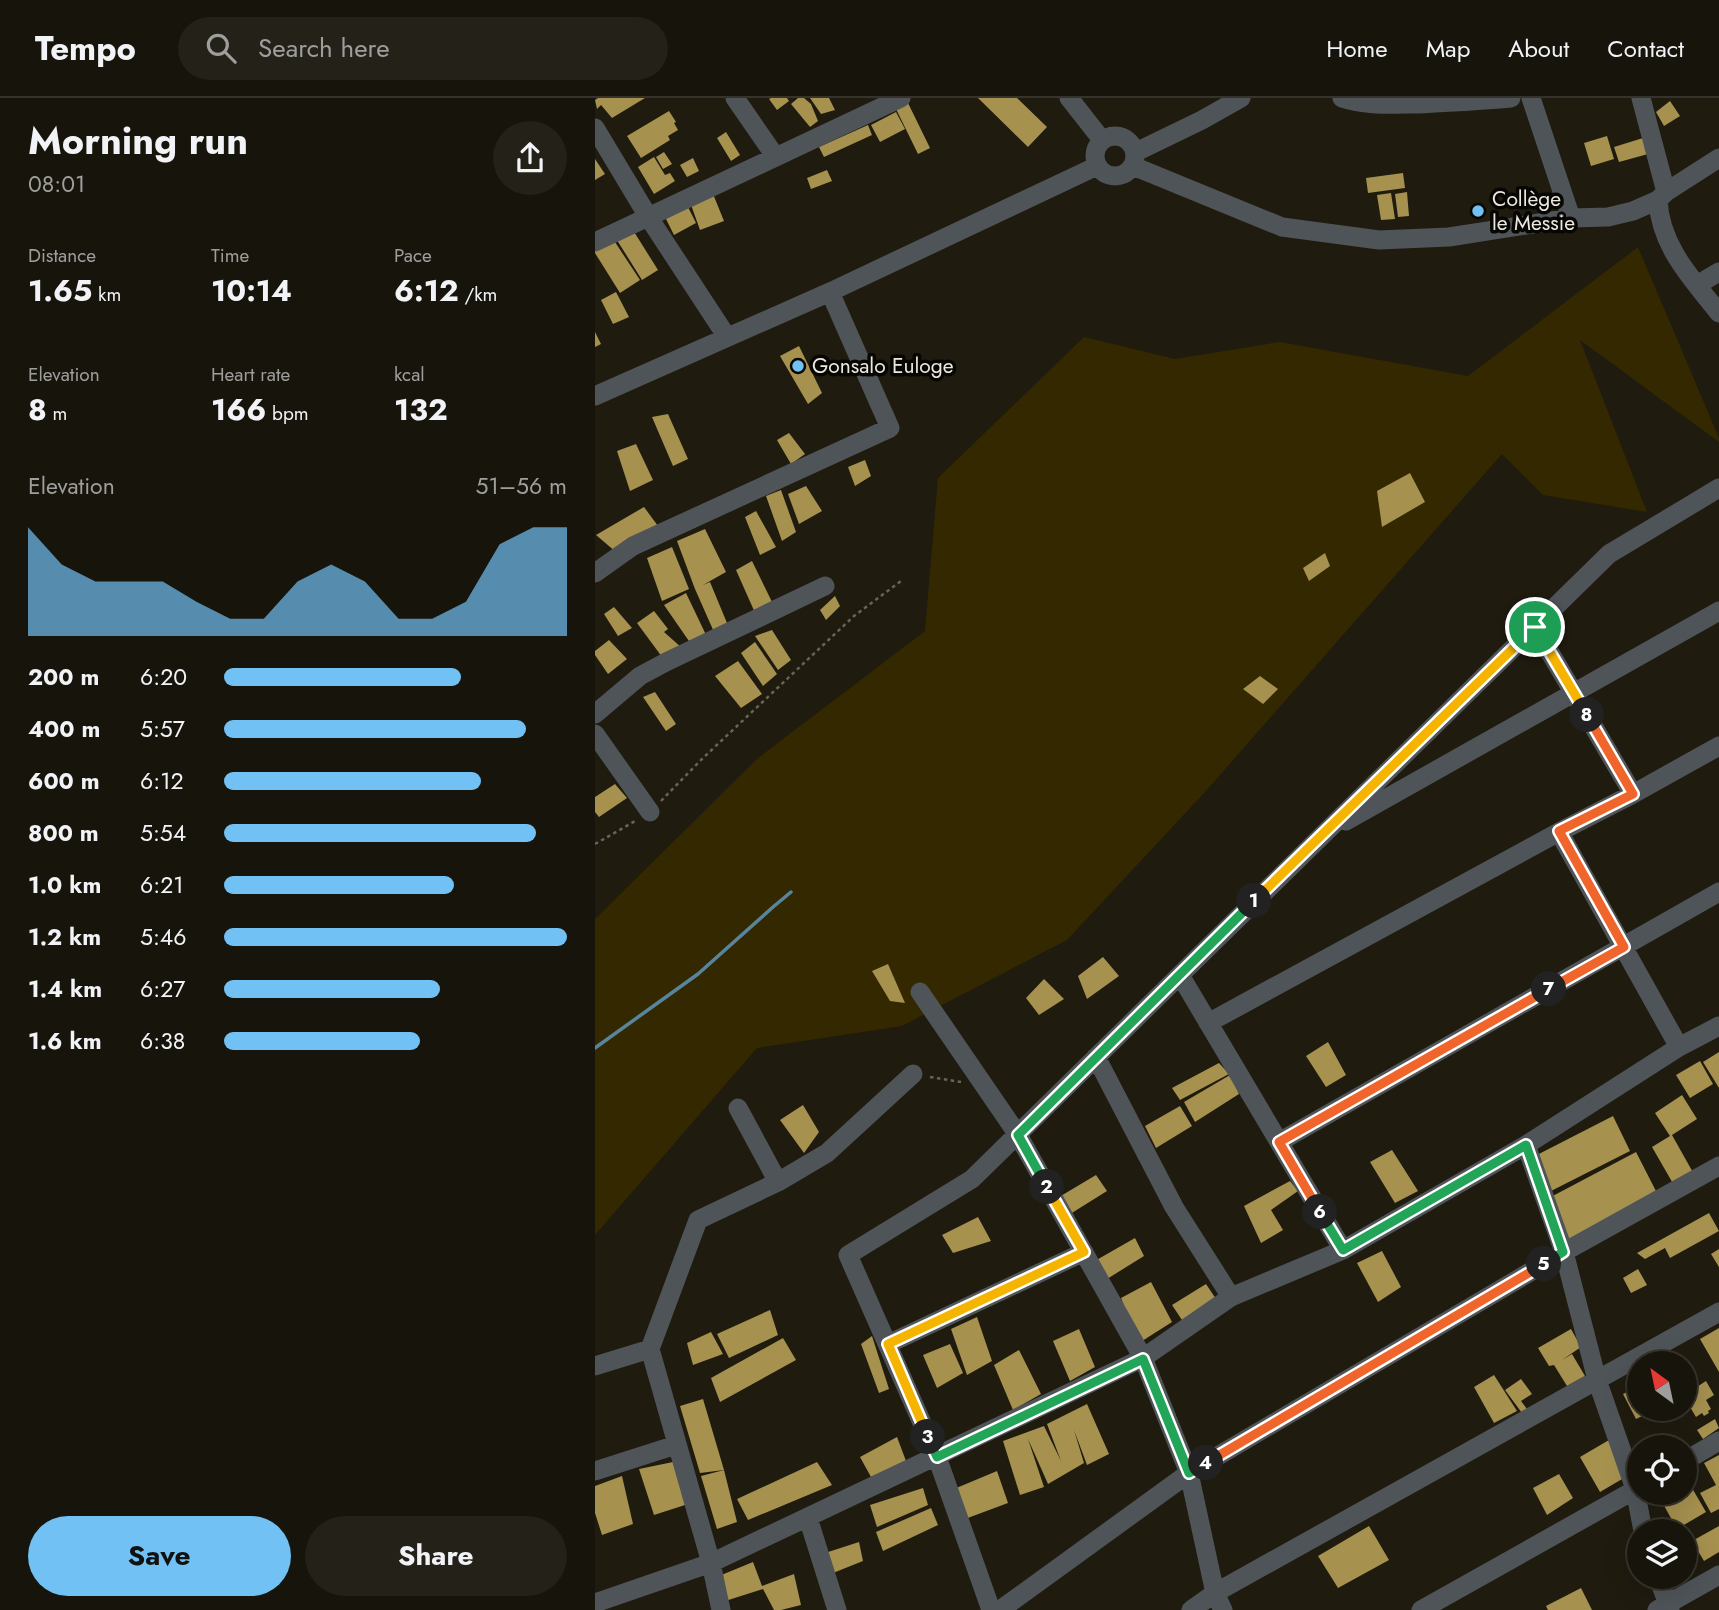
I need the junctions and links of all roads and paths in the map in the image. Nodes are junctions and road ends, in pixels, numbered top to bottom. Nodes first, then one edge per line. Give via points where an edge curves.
1 (735, 98) edge
2 (1241, 98) edge
3 (1342, 98) edge
4 (1511, 98) edge
5 (1531, 98) edge
6 (1641, 98) edge
7 (898, 99) edge
8 (1078, 102) edge
9 (595, 128) edge
10 (1102, 140) junction
11 (775, 156) junction
12 (1719, 158) edge
13 (1135, 159) junction
14 (1097, 166) junction
15 (1662, 196) junction
16 (649, 218) junction
17 (1571, 218) junction
18 (595, 242) edge
19 (1719, 272) edge
20 (1697, 285) junction
21 (829, 292) junction
22 (1719, 313) edge
23 (727, 337) junction
24 (595, 396) edge
25 (1719, 488) edge
26 (595, 573) edge
27 (901, 581) dead end
28 (825, 586) dead end
29 (1719, 611) edge
30 (1535, 627) junction
31 (1574, 693) junction
32 (595, 714) edge
33 (595, 734) edge
34 (1719, 746) edge
35 (1633, 794) junction
36 (650, 812) junction
37 (1559, 831) junction
38 (1321, 836) junction
39 (595, 844) edge
40 (1719, 892) edge
41 (1624, 947) junction
42 (1180, 975) junction
43 (920, 992) dead end
44 (1208, 1023) junction
45 (1719, 1026) edge
46 (1679, 1047) junction
47 (1096, 1057) junction
48 (913, 1074) joint
49 (985, 1086) junction
50 (739, 1108) dead end
51 (1018, 1135) junction
52 (1279, 1142) junction
53 (1526, 1145) junction
54 (1719, 1166) edge
55 (778, 1182) junction
56 (1343, 1250) junction
57 (1084, 1252) junction
58 (1563, 1252) junction
59 (1231, 1297) junction
60 (1719, 1312) edge
61 (888, 1344) junction
62 (650, 1349) junction
63 (1143, 1359) junction
64 (595, 1366) edge
65 (1597, 1380) junction
66 (1719, 1441) edge
67 (676, 1445) junction
68 (1697, 1454) edge
69 (937, 1457) junction
70 (1627, 1461) edge
71 (595, 1471) edge
72 (1189, 1473) junction
73 (1627, 1494) edge
74 (808, 1518) junction
75 (711, 1563) junction
76 (1719, 1575) edge
77 (1661, 1589) edge
78 (1219, 1602) edge
79 (595, 1603) edge
80 (1665, 1608) edge
81 (722, 1610) edge
82 (837, 1610) edge
83 (991, 1610) edge
84 (1000, 1610) edge
85 (1191, 1610) edge
86 (1421, 1610) edge

1 - 11 street
2 - 13 street
3 - 4 street via 1391,104
5 - 17 street
6 - 15 street
7 - 11 street
8 - 10 street
9 - 16 street
10 - 13 street via 1123,136
10 - 14 street via 1095,152
11 - 16 street
12 - 15 street
13 - 14 street via 1129,172 1115,176
13 - 17 street via 1282,227 1379,240 1450,237
14 - 21 street
15 - 17 street via 1633,211
15 - 20 street via 1661,223 1670,247
16 - 18 street
16 - 23 street
19 - 20 street
20 - 22 street
21 - 23 street
21 - 26 street via 890,428 633,546
23 - 24 street
25 - 30 street via 1609,554
27 - 36 path via 854,616
28 - 32 street via 640,676
29 - 31 street
30 - 31 street
30 - 38 street
31 - 35 street
31 - 38 street
33 - 36 street
34 - 35 street
35 - 37 street
36 - 39 path
37 - 41 street
37 - 44 street
38 - 42 street
40 - 41 street
41 - 46 street
41 - 52 street
42 - 44 street
42 - 47 street
43 - 49 street
44 - 52 street
45 - 46 street
46 - 53 street
47 - 51 street
47 - 59 street via 1174,1207
48 - 49 path
48 - 55 street via 827,1153
49 - 51 street
50 - 55 street
51 - 57 street
51 - 61 street via 972,1179 848,1255
52 - 56 street
53 - 56 street
53 - 58 street
54 - 58 street
55 - 62 street via 698,1220
56 - 59 street
57 - 61 street
57 - 63 street
58 - 65 street
58 - 72 street
59 - 63 street
60 - 65 street
61 - 69 street
62 - 64 street
62 - 67 street
63 - 69 street
63 - 72 street
65 - 70 street
65 - 78 street
66 - 68 street
67 - 71 street
67 - 75 street
69 - 74 street
69 - 83 street
72 - 78 street
72 - 84 street
73 - 86 street
74 - 75 street
74 - 82 street
75 - 79 street
75 - 81 street
76 - 80 street
77 - 80 street
78 - 85 street

